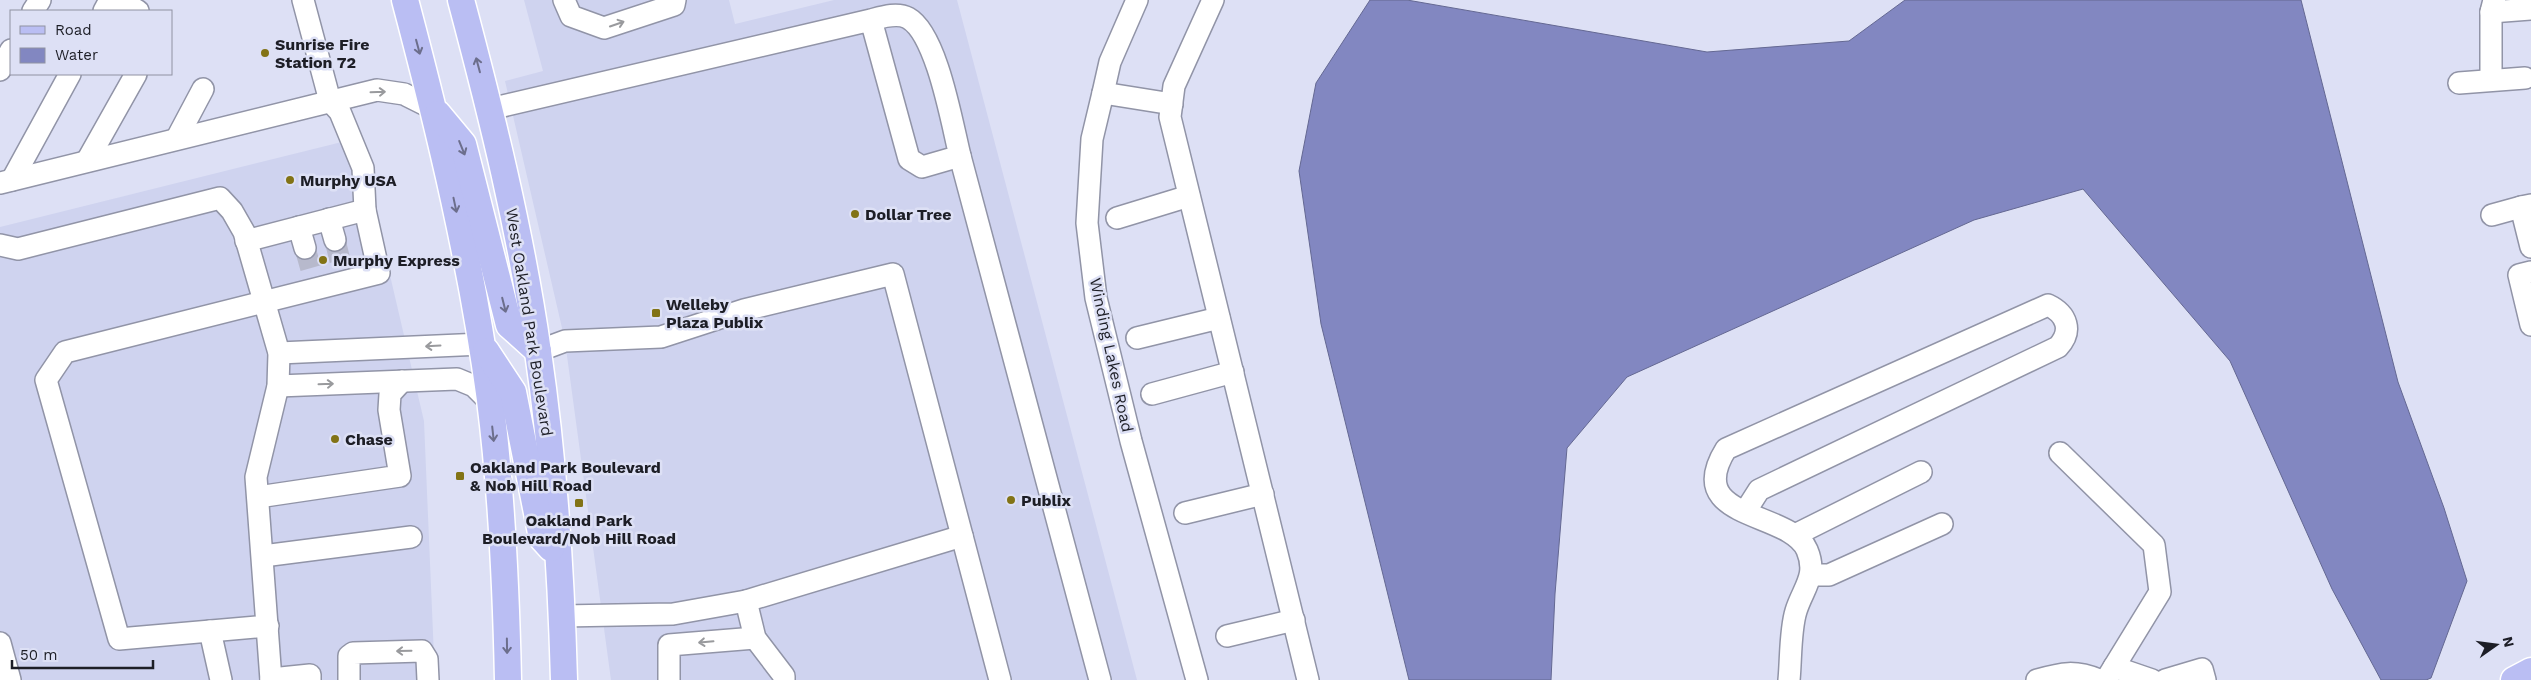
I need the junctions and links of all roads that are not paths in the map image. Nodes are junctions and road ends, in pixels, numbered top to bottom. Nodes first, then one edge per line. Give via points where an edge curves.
1 (119, 0) edge
2 (303, 0) edge
3 (405, 0) edge
4 (461, 0) edge
5 (564, 0) edge
6 (675, 0) edge
7 (1137, 0) edge
8 (1213, 0) edge
9 (2493, 6) edge
10 (2531, 9) edge
11 (136, 10) edge
12 (871, 20) junction
13 (10, 52) edge
14 (0, 70) edge
15 (69, 75) edge
16 (135, 75) edge
17 (2525, 78) dead end
18 (2491, 80) junction
19 (2459, 83) dead end
20 (203, 89) dead end
21 (1103, 93) junction
22 (330, 101) junction
23 (1172, 104) junction
24 (434, 109) junction
25 (490, 110) junction
26 (177, 138) junction
27 (960, 156) junction
28 (87, 161) junction
29 (6, 182) edge
30 (1189, 196) junction
31 (2526, 206) edge
32 (365, 210) junction
33 (2492, 214) dead end
34 (1117, 218) dead end
35 (329, 219) junction
36 (299, 227) junction
37 (335, 240) tunnel mouth
38 (246, 241) junction
39 (0, 245) edge
40 (2531, 247) edge
41 (305, 248) tunnel mouth
42 (2531, 272) edge
43 (265, 302) junction
44 (1219, 318) junction
45 (2531, 324) edge
46 (1137, 338) dead end
47 (482, 344) junction
48 (538, 351) junction
49 (279, 353) junction
50 (1233, 372) junction
51 (402, 381) junction
52 (278, 386) junction
53 (1152, 394) dead end
54 (490, 402) junction
55 (2060, 453) dead end
56 (1921, 472) dead end
57 (1263, 494) junction
58 (258, 496) junction
59 (1745, 512) junction
60 (1186, 513) dead end
61 (1942, 524) dead end
62 (1795, 535) junction
63 (962, 536) junction
64 (411, 537) dead end
65 (262, 556) junction
66 (559, 558) junction
67 (1811, 575) junction
68 (746, 601) junction
69 (562, 616) junction
70 (1294, 620) junction
71 (268, 626) junction
72 (210, 631) junction
73 (1227, 636) dead end
74 (755, 638) junction
75 (0, 643) edge
76 (2531, 671) edge
77 (2106, 676) edge
78 (271, 679) edge
79 (10, 680) edge
80 (221, 680) edge
81 (310, 680) edge
82 (349, 680) edge
83 (428, 680) edge
84 (508, 680) edge
85 (564, 680) edge
86 (669, 680) edge
87 (784, 680) edge
88 (1000, 680) edge
89 (1100, 680) edge
90 (1197, 680) edge
91 (1308, 680) edge
92 (1789, 680) edge
93 (2037, 680) edge
94 (2152, 680) edge
95 (2165, 680) edge
96 (2205, 680) edge
97 (2514, 680) edge

1 - 11 street
2 - 22 street
3 -> 24 main road
25 -> 4 main road, West Oakland Park Boulevard
5 -> 6 street via 571,16 604,28 674,5
7 - 21 street, Winding Lakes Road via 1110,62
8 - 23 street via 1174,86
9 - 10 street
9 - 18 street
12 - 25 street
12 - 27 street via 891,15 908,18 922,30 933,52
12 - 27 street via 909,160 922,166
13 - 14 street
15 - 29 street
16 - 28 street
17 - 18 street
18 - 19 street
20 - 26 street
21 - 23 street
21 - 90 street, Winding Lakes Road via 1092,140 1087,223 1096,298 1131,441
22 -> 24 street via 377,90 404,94
22 - 26 street
22 - 32 street via 340,112 363,168
23 - 30 street via 1170,117
24 -> 47 main road
24 -> 48 main road via 463,144 509,325
25 - 48 main road, West Oakland Park Boulevard
26 - 28 street
27 - 89 street
28 - 29 street
30 - 34 street
30 - 44 street
31 - 33 street
31 - 40 street
32 - 35 street
32 - 43 street via 379,273 344,277
35 - 36 street
35 - 37 street
36 - 38 street
36 - 41 street
38 - 39 street via 232,211 220,198 18,250
38 - 43 street
42 - 45 street via 2519,275
43 - 49 street
43 - 72 street via 65,352 46,380 119,639
44 - 46 street
44 - 50 street
47 -> 49 street
47 - 54 main road
47 - 66 main road via 513,392 542,538
48 - 63 street via 564,342 661,337 744,310 892,274
48 - 66 main road, West Oakland Park Boulevard via 550,443
49 - 52 street
50 - 53 street
50 - 57 street
52 -> 51 street
51 - 54 street via 457,379 474,386
51 - 58 street via 390,394 389,410 400,476
52 - 58 street via 256,477
54 -> 84 main road via 506,581
55 - 77 street via 2154,545 2160,592
56 - 62 street
57 - 60 street
57 - 70 street
58 - 65 street
59 - 59 street via 1759,490 2058,347 2065,340 2067,326 2060,310 2048,305 1726,449 1717,463 1716,488 1734,508
59 - 62 street
61 - 67 street via 1829,575
62 - 67 street via 1807,549
63 - 68 street
63 - 88 street
64 - 65 street
65 - 71 street
66 - 69 main road, West Oakland Park Boulevard
67 - 92 street via 1795,612
68 - 69 street via 673,614
68 - 74 street
69 - 85 main road, West Oakland Park Boulevard
70 - 73 street
70 - 91 street
71 - 72 street
71 - 78 street
72 - 80 street
74 -> 86 street via 669,645
74 - 87 street
75 - 79 street
76 - 97 main road
77 - 93 street via 2060,674
77 - 94 street
78 - 81 street via 310,674
83 -> 82 street via 427,659 422,651 402,650 353,653 349,656
95 - 96 street via 2202,669

